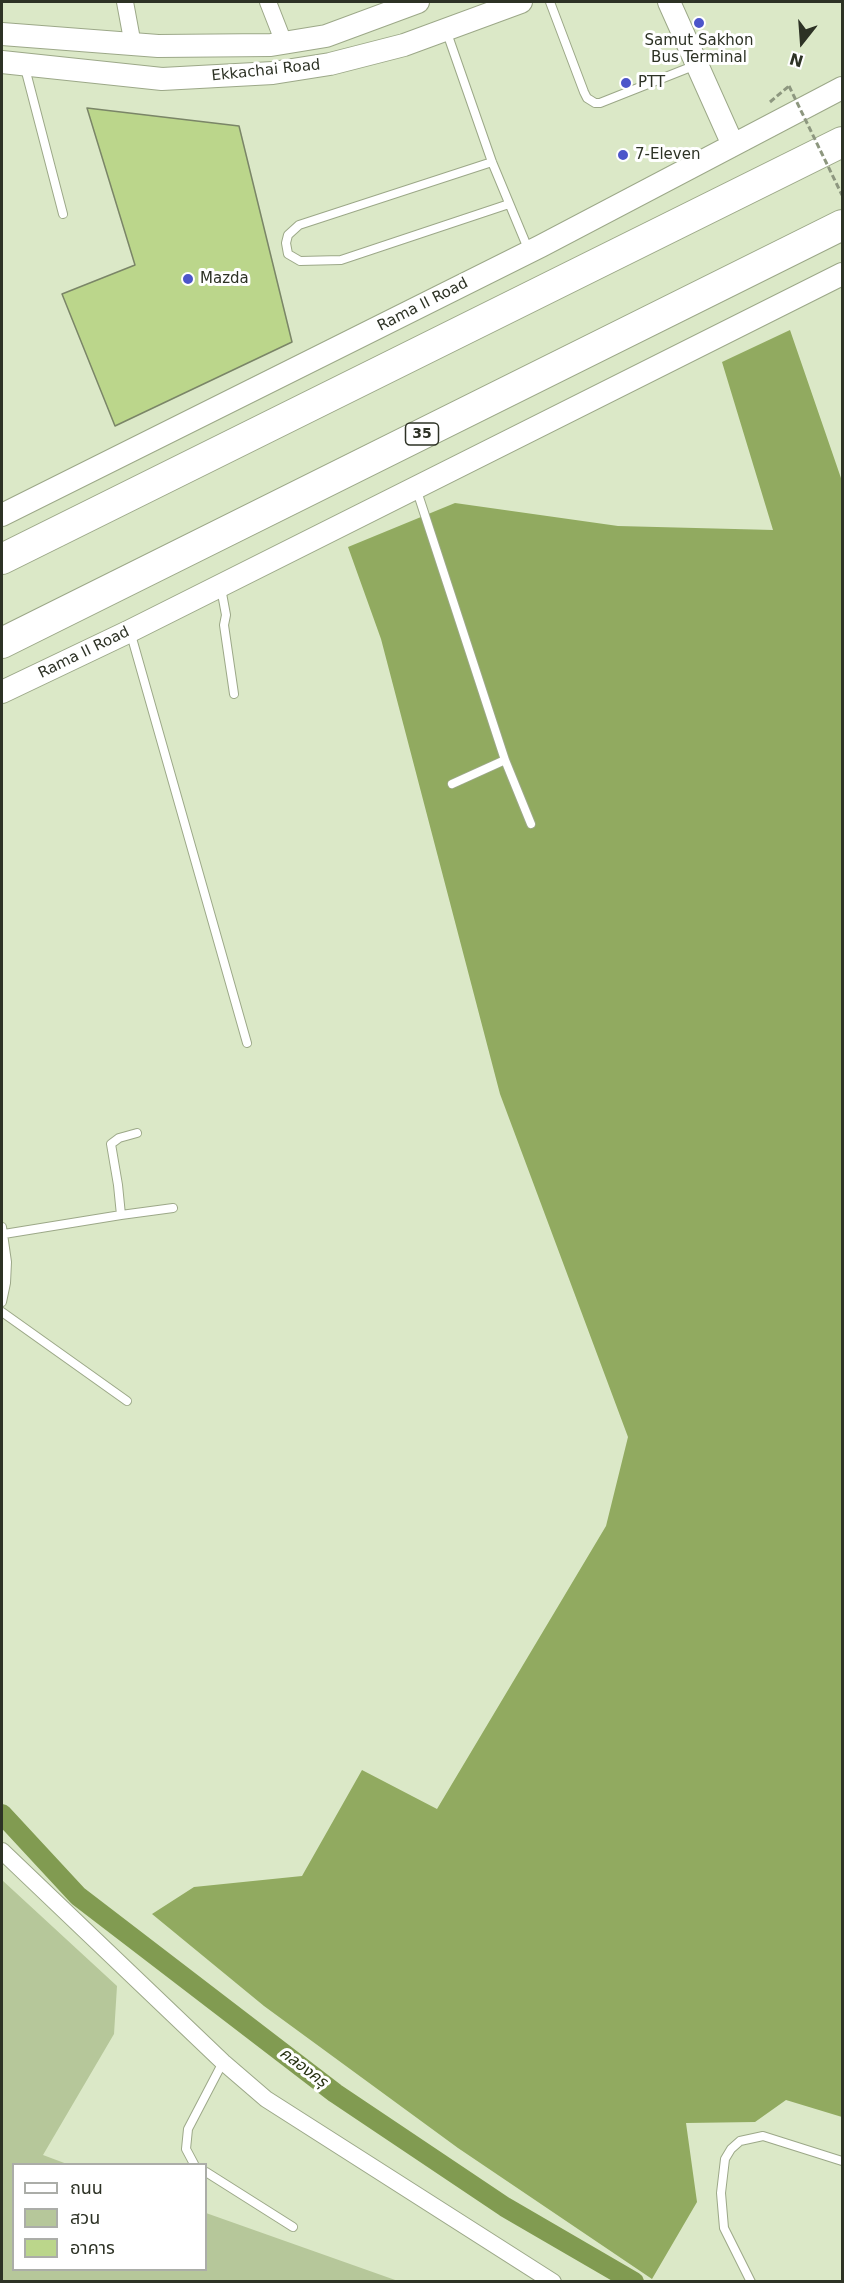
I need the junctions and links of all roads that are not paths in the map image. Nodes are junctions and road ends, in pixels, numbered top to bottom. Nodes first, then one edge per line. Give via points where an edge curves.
1 (125, 2) edge
2 (267, 2) edge
3 (418, 2) edge
4 (521, 2) edge
5 (550, 2) edge
6 (669, 2) edge
7 (446, 30) junction
8 (2, 34) edge
9 (284, 44) junction
10 (133, 45) junction
11 (2, 62) edge
12 (24, 64) junction
13 (696, 64) junction
14 (843, 88) edge
15 (843, 142) edge
16 (733, 146) junction
17 (492, 162) junction
18 (510, 204) junction
19 (63, 214) dead end
20 (843, 225) edge
21 (529, 252) junction
22 (843, 274) edge
23 (416, 488) junction
24 (2, 515) edge
25 (2, 559) edge
26 (220, 584) junction
27 (130, 630) junction
28 (2, 643) edge
29 (2, 692) edge
30 (234, 694) dead end
31 (506, 760) junction
32 (452, 784) dead end
33 (531, 824) dead end
34 (247, 1042) dead end
35 (137, 1133) dead end
36 (173, 1208) dead end
37 (121, 1215) junction
38 (3, 1230) edge
39 (2, 1302) edge
40 (2, 1312) edge
41 (127, 1401) dead end
42 (2, 1851) edge
43 (223, 2062) junction
44 (843, 2161) edge
45 (193, 2163) edge
46 (207, 2173) edge
47 (293, 2227) dead end
48 (553, 2282) edge
49 (752, 2282) edge

1 - 10 street
2 - 9 street
3 - 9 main road, Ekkachai Road via 326,36
4 - 7 main road, Ekkachai Road
5 - 13 lane via 584,92 595,103
6 - 13 main road
7 - 12 main road, Ekkachai Road via 330,64 273,73 162,79
7 - 17 lane
8 - 10 main road, Ekkachai Road
9 - 10 main road, Ekkachai Road
11 - 12 main road, Ekkachai Road
12 - 19 lane
13 - 16 main road
14 - 16 main road, Rama II Road
15 - 25 highway
16 - 21 main road, Rama II Road
17 - 18 lane
17 - 18 lane via 299,225 288,235 288,254 300,261 341,260
18 - 21 lane
20 - 28 highway, 35
21 - 24 main road, Rama II Road
22 - 23 main road, Rama II Road
23 - 26 main road, Rama II Road
23 - 31 lane
26 - 27 main road, Rama II Road
26 - 30 lane
27 - 29 main road, Rama II Road
27 - 34 lane
31 - 32 lane
31 - 33 lane
35 - 37 lane via 111,1144
36 - 37 lane
37 - 38 lane
38 - 39 lane via 7,1262
40 - 41 lane
42 - 43 street
43 - 45 lane via 188,2129 186,2149
43 - 48 street via 295,2119
44 - 49 lane via 763,2136 740,2141 731,2149 725,2159 721,2193 724,2228
46 - 47 lane

